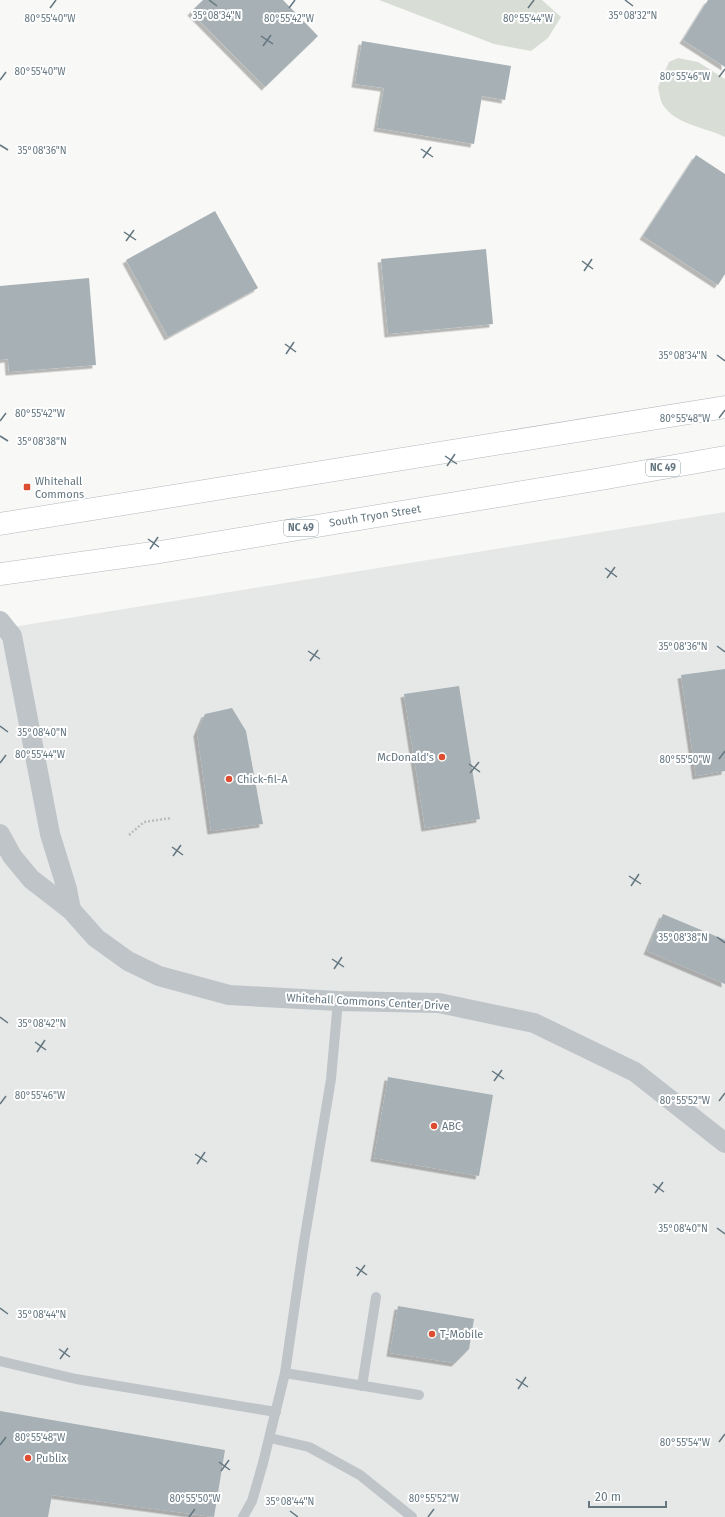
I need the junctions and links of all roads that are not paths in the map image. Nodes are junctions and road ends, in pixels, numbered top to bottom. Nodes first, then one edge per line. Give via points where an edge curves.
1 (725, 407) edge
2 (725, 457) edge
3 (0, 524) edge
4 (0, 574) edge
5 (0, 621) edge
6 (0, 834) edge
7 (71, 910) junction
8 (338, 1001) junction
9 (725, 1143) edge
10 (376, 1297) dead end
11 (0, 1361) edge
12 (284, 1373) junction
13 (362, 1386) junction
14 (419, 1395) dead end
15 (276, 1412) junction
16 (270, 1438) junction
17 (244, 1517) edge
18 (412, 1517) edge

1 - 3 main road
2 - 4 main road, South Tryon Street / NC 49 via 160,552
5 - 7 street via 12,636 50,834
6 - 7 street, Whitehall Commons Center Drive via 12,856 31,879
7 - 8 street, Whitehall Commons Center Drive via 96,938 128,961 159,976 229,995
8 - 9 street, Whitehall Commons Center Drive via 439,1004 534,1024 635,1072
8 - 12 lane via 331,1079
10 - 13 lane
11 - 15 lane via 76,1379
12 - 13 lane
12 - 15 lane
13 - 14 lane
15 - 16 lane
16 - 17 lane via 252,1501
16 - 18 lane via 309,1447 354,1471

